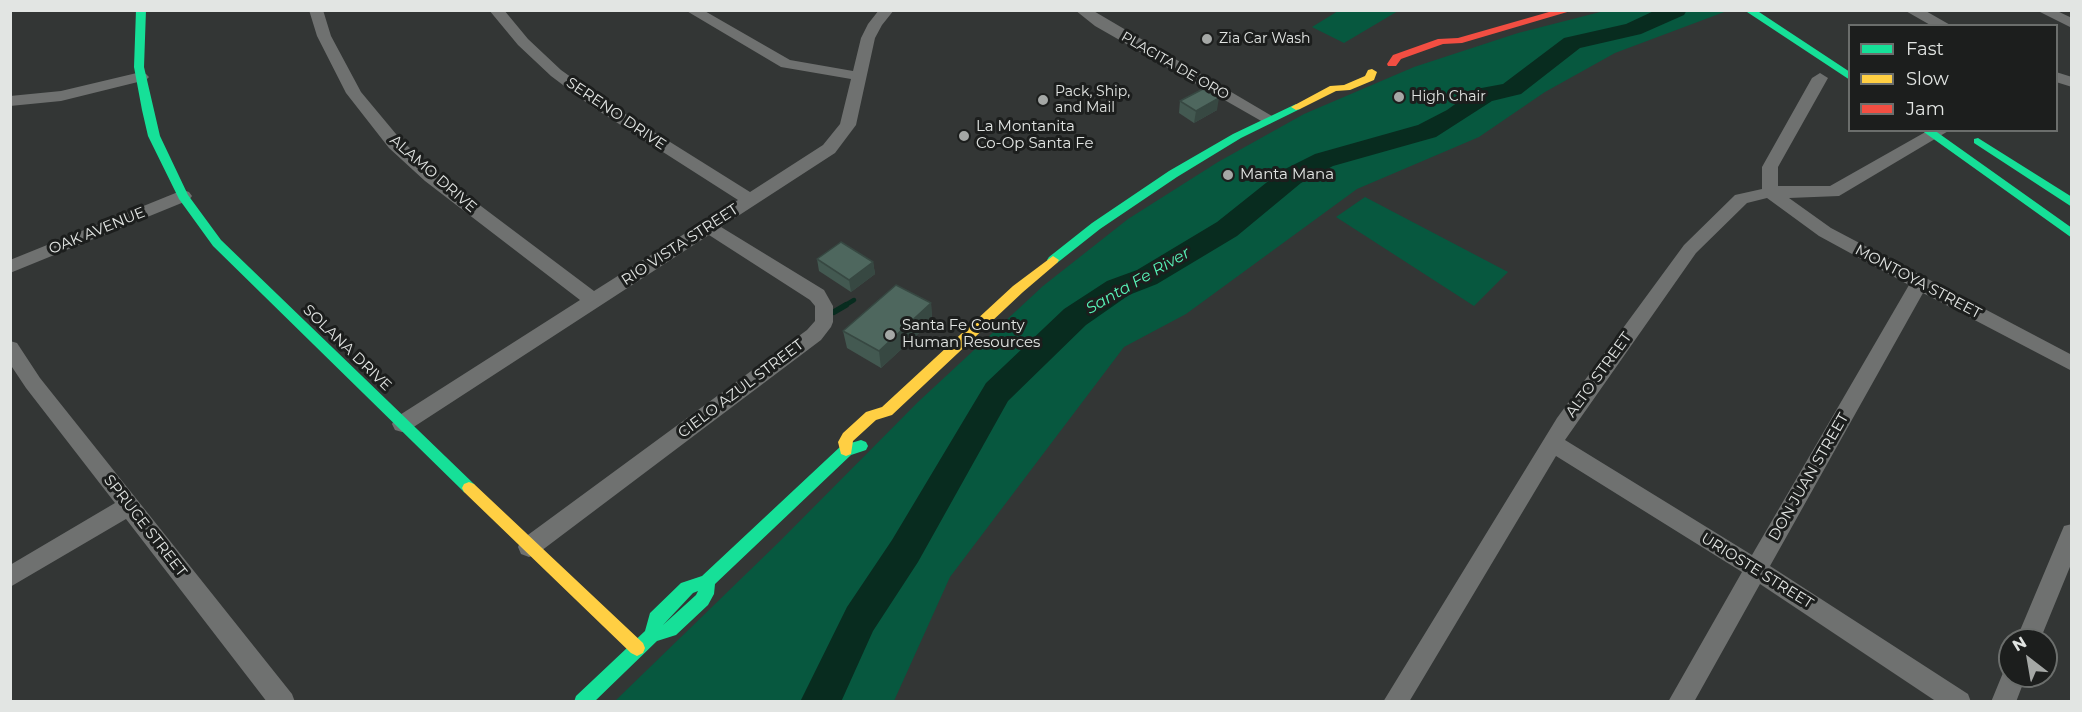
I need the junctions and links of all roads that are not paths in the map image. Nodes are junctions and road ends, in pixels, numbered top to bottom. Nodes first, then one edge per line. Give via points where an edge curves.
1 (141, 10) edge
2 (316, 10) edge
3 (496, 10) edge
4 (692, 10) edge
5 (887, 10) edge
6 (1082, 10) edge
7 (1569, 10) edge
8 (1749, 10) edge
9 (1911, 10) edge
10 (2043, 10) edge
11 (1941, 24) edge
12 (2072, 24) edge
13 (858, 76) junction
14 (1848, 76) edge
15 (141, 77) junction
16 (2058, 77) edge
17 (1820, 78) dead end
18 (2072, 83) edge
19 (10, 101) edge
20 (1269, 119) junction
21 (1934, 132) edge
22 (1966, 132) edge
23 (1770, 192) junction
24 (1833, 192) junction
25 (183, 196) junction
26 (750, 200) junction
27 (2072, 203) edge
28 (1807, 220) junction
29 (709, 227) junction
30 (2072, 234) edge
31 (10, 267) edge
32 (1920, 284) junction
33 (594, 301) junction
34 (10, 348) edge
35 (2072, 364) edge
36 (887, 411) junction
37 (402, 424) junction
38 (1552, 443) junction
39 (846, 450) junction
40 (129, 506) junction
41 (2072, 533) edge
42 (529, 547) junction
43 (1756, 569) junction
44 (10, 577) edge
45 (707, 581) junction
46 (2033, 628) edge
47 (652, 634) junction
48 (638, 648) junction
49 (2009, 688) edge
50 (283, 702) edge
51 (582, 702) edge
52 (1395, 702) edge
53 (1680, 702) edge
54 (1959, 702) edge
55 (2003, 702) edge

1 - 15 main road, SOLANA DRIVE
2 - 33 street, ALAMO DRIVE via 324,36 354,93 395,144 431,177
3 - 26 street, SERENO DRIVE via 556,74
4 - 13 street via 786,64
5 - 13 street, RIO VISTA STREET via 871,30
6 - 20 street, PLACITA DE ORO
7 - 20 main road via 1458,41 1447,40 1397,57 1392,64 1347,77 1335,83 1334,88
8 - 14 main road
9 - 11 street
10 - 12 street
13 - 26 street, RIO VISTA STREET via 852,115 837,141
15 - 19 street via 61,96
15 - 25 main road, SOLANA DRIVE via 154,136
16 - 18 street
17 - 23 street via 1770,167
20 - 36 main road via 1173,174 1076,242 1010,296
21 - 24 street
21 - 30 main road
22 - 27 main road
23 - 24 street, ALTO STREET
23 - 28 street, MONTOYA STREET
23 - 38 street, ALTO STREET via 1741,199 1690,249
24 - 28 street via 1807,212
25 - 31 street, OAK AVENUE
25 - 37 main road, SOLANA DRIVE via 217,243
26 - 29 street, RIO VISTA STREET
28 - 32 street, MONTOYA STREET
29 - 33 street, RIO VISTA STREET
29 - 42 street, CIELO AZUL STREET via 817,295 824,306 824,322 814,335
32 - 35 street, MONTOYA STREET
32 - 43 street, DON JUAN STREET
33 - 37 street, RIO VISTA STREET
34 - 40 street, SPRUCE STREET
36 - 39 main road via 871,416 848,437
36 - 39 main road via 888,419 873,435 856,449
37 - 42 main road, SOLANA DRIVE
38 - 43 street, URIOSTE STREET
38 - 52 street, ALTO STREET
39 - 45 main road
40 - 44 street
40 - 50 street, SPRUCE STREET
41 - 46 street
42 - 48 main road, SOLANA DRIVE
43 - 53 street, DON JUAN STREET
43 - 54 street, URIOSTE STREET
45 - 47 main road via 687,588 659,613
45 - 47 main road via 702,600 670,630
47 - 48 main road
48 - 51 main road
49 - 55 street

